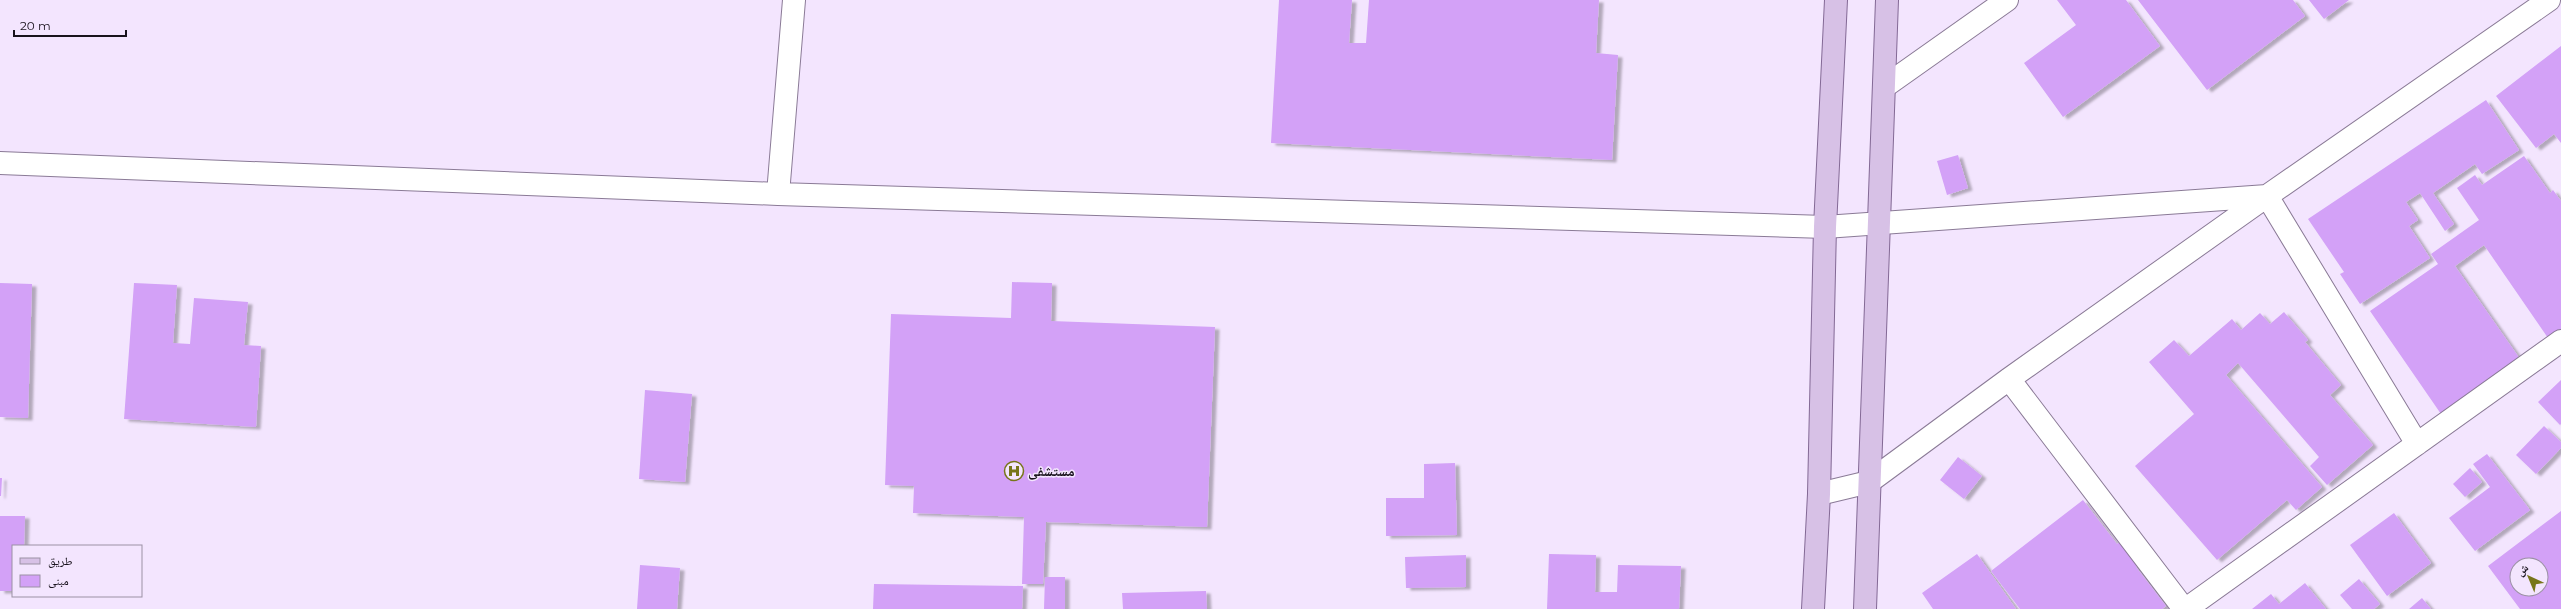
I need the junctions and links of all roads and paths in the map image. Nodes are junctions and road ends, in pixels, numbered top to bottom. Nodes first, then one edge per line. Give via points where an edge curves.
1 (794, 0) edge
2 (1836, 0) edge
3 (1887, 0) edge
4 (2007, 0) edge
5 (2549, 0) edge
6 (1884, 87) junction
7 (0, 163) edge
8 (778, 194) junction
9 (2267, 196) junction
10 (1880, 224) junction
11 (1825, 226) junction
12 (2561, 341) edge
13 (2009, 379) junction
14 (2417, 444) junction
15 (1869, 482) junction
16 (1819, 494) junction
17 (1813, 609) edge
18 (1866, 609) edge
19 (2185, 609) edge

1 - 8 street
2 - 11 main road
3 - 6 main road
4 - 6 street
5 - 9 street
6 - 10 main road
7 - 8 street
8 - 11 street
9 - 10 street
9 - 13 street
9 - 14 street
10 - 11 street
10 - 15 main road
11 - 16 main road
12 - 14 street
13 - 15 street
13 - 19 street
14 - 19 street
15 - 16 street
15 - 18 main road
16 - 17 main road

